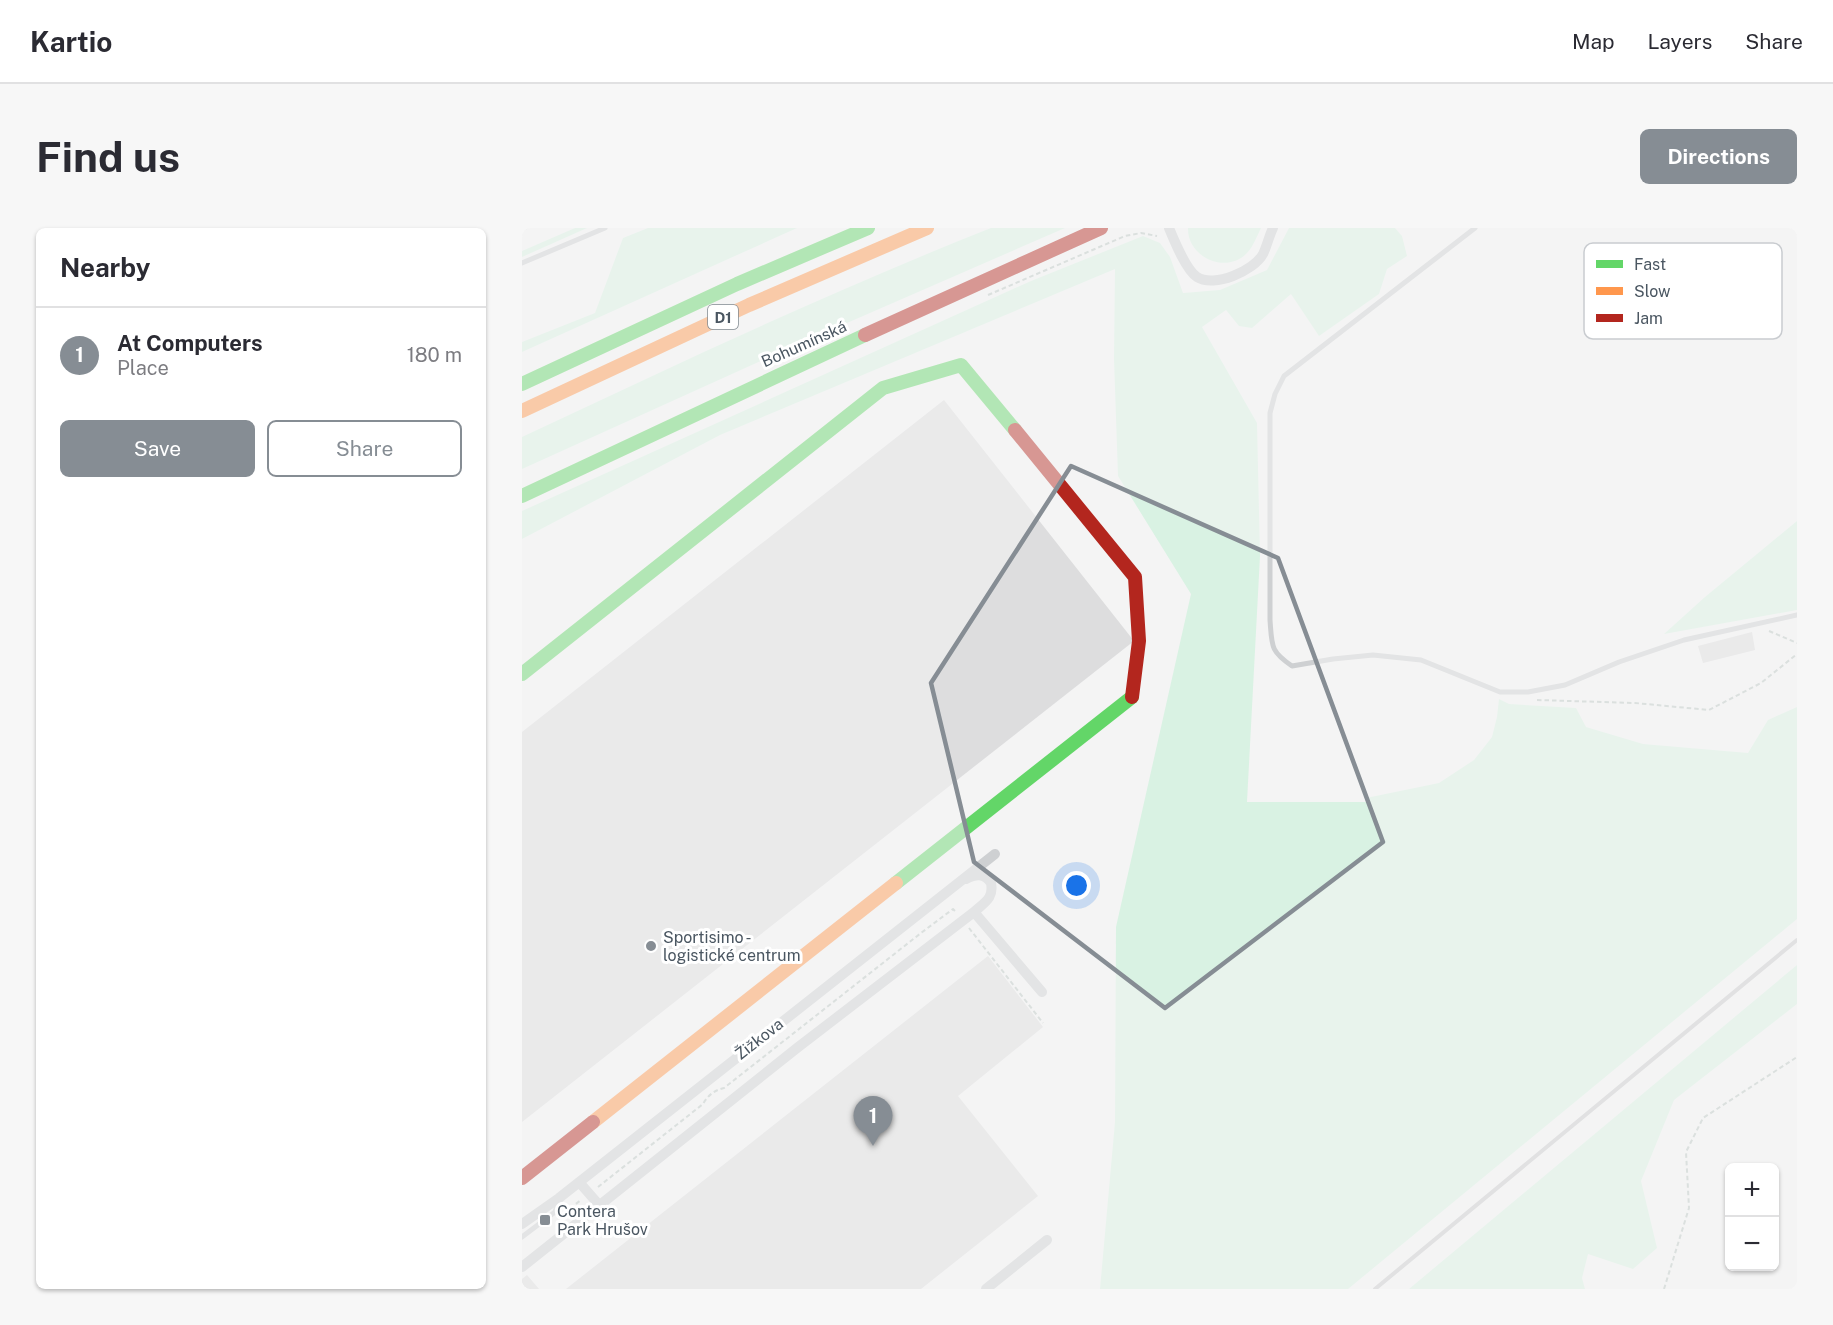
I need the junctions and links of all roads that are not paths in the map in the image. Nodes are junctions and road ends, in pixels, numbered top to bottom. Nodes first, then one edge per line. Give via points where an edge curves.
1 (604, 228) edge
2 (868, 228) edge
3 (927, 228) edge
4 (1101, 228) edge
5 (1169, 228) edge
6 (1273, 228) edge
7 (1475, 228) edge
8 (522, 263) edge
9 (522, 384) edge
10 (522, 411) edge
11 (522, 496) edge
12 (1797, 615) edge
13 (522, 674) edge
14 (995, 854) dead end
15 (951, 887) junction
16 (974, 912) junction
17 (1042, 992) dead end
18 (522, 1178) edge
19 (579, 1182) junction
20 (559, 1198) junction
21 (600, 1206) junction
22 (522, 1224) edge
23 (522, 1238) edge
24 (1047, 1240) dead end
25 (522, 1267) edge
26 (986, 1289) edge

1 - 8 lane
2 - 9 main road, D1
3 - 10 main road, D1 via 748,305
4 - 11 main road, Bohumínská via 769,378
5 - 6 street via 1197,277 1212,281 1245,270 1262,256
7 - 12 lane via 1284,376 1275,394 1270,413 1270,620 1271,642 1277,656 1292,666 1373,655 1422,660 1500,692 1528,692 1565,685 1684,640
13 - 18 main road via 883,388 961,365 1135,577 1138,641 1133,696
14 - 15 street, Žižkova
15 - 16 street via 977,875 989,879 992,895
15 - 19 street, Žižkova
16 - 17 street
16 - 21 street
19 - 20 street, Žižkova
19 - 21 street
20 - 22 street, Žižkova
20 - 23 lane via 555,1212
21 - 25 street
24 - 26 street

